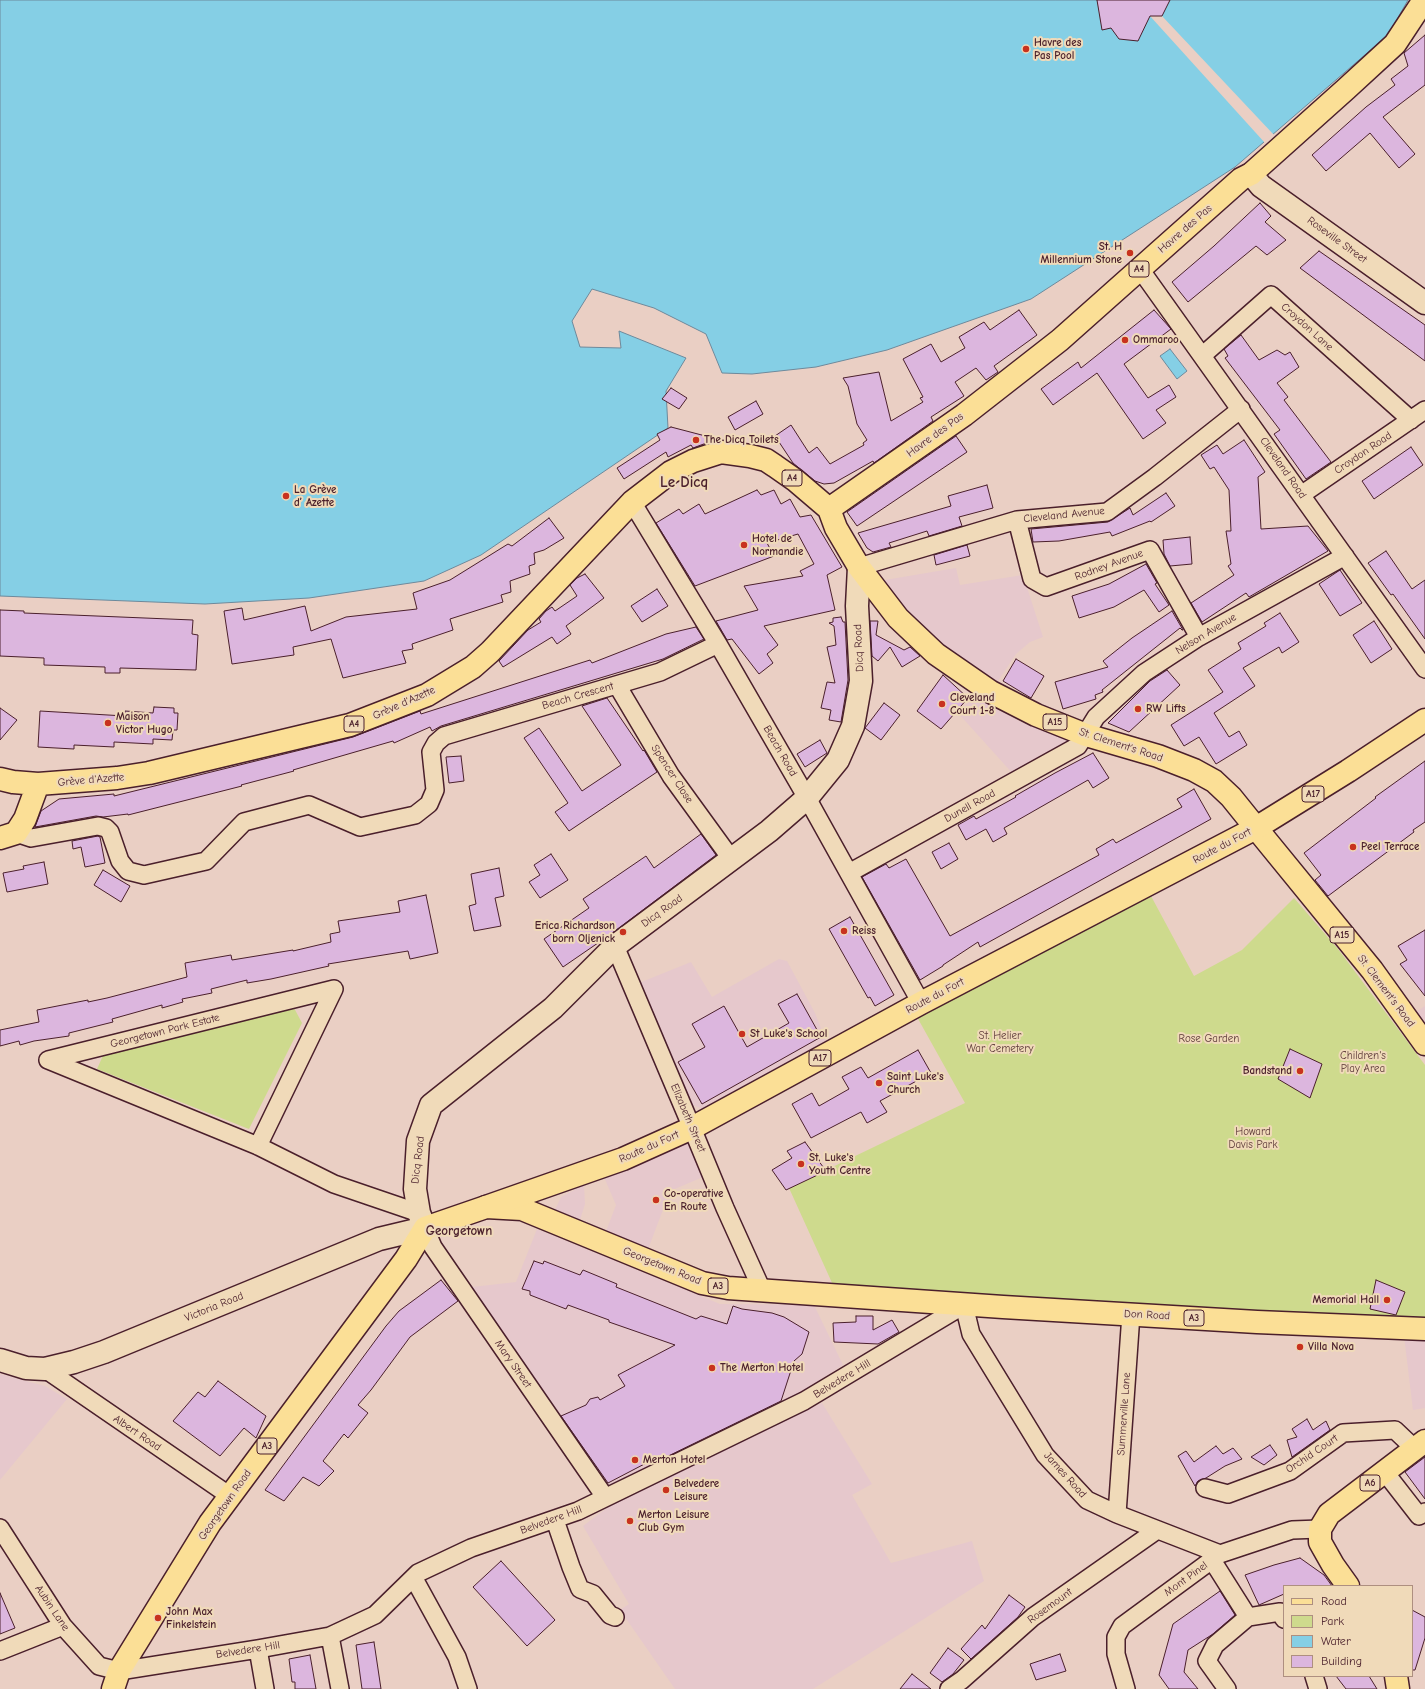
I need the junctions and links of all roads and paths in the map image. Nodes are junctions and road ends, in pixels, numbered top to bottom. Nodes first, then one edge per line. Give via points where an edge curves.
1 (1424, 0) edge
2 (1251, 174) junction
3 (1140, 269) junction
4 (1425, 303) edge
5 (1203, 355) junction
6 (1241, 409) junction
7 (1425, 410) edge
8 (1411, 420) junction
9 (750, 456) joint
10 (1301, 495) junction
11 (632, 502) junction
12 (829, 509) junction
13 (1017, 520) junction
14 (1345, 556) junction
15 (860, 567) junction
16 (1199, 637) junction
17 (718, 644) junction
18 (1425, 669) edge
19 (617, 685) junction
20 (1425, 720) edge
21 (1086, 735) junction
22 (0, 779) edge
23 (38, 784) junction
24 (806, 798) junction
25 (1256, 828) junction
26 (8, 836) edge
27 (732, 860) junction
28 (849, 873) junction
29 (615, 946) junction
30 (921, 1003) junction
31 (1425, 1044) edge
32 (692, 1128) junction
33 (258, 1146) junction
34 (486, 1207) junction
35 (422, 1221) junction
36 (762, 1290) junction
37 (964, 1305) junction
38 (1131, 1314) junction
39 (1425, 1329) edge
40 (0, 1360) edge
41 (45, 1369) junction
42 (1420, 1445) edge
43 (1384, 1472) junction
44 (1206, 1488) dead end
45 (230, 1496) junction
46 (605, 1497) junction
47 (1425, 1512) edge
48 (1117, 1514) junction
49 (555, 1520) junction
50 (0, 1528) edge
51 (1320, 1529) junction
52 (1157, 1530) junction
53 (1216, 1557) junction
54 (412, 1579) junction
55 (1347, 1585) edge
56 (1248, 1616) junction
57 (615, 1617) dead end
58 (1283, 1617) edge
59 (64, 1626) junction
60 (330, 1636) junction
61 (258, 1649) junction
62 (0, 1651) edge
63 (1314, 1677) edge
64 (1396, 1677) edge
65 (116, 1680) edge
66 (265, 1689) edge
67 (340, 1689) edge
68 (468, 1689) edge
69 (949, 1689) edge
70 (1126, 1689) edge
71 (1227, 1689) edge
72 (1318, 1689) edge
73 (1398, 1689) edge

1 - 2 main road, Havre des Pas / A4 via 1395,44
2 - 3 main road, Havre des Pas / A4 via 1241,179
2 - 4 main road, Roseville Street via 1261,186
3 - 5 street, Cleveland Road
3 - 12 main road, Havre des Pas / A4 via 1060,340 964,415
5 - 6 street, Cleveland Road
5 - 8 street, Croydon Lane via 1272,295
6 - 10 street, Cleveland Road
6 - 13 street, Cleveland Avenue via 1107,512
7 - 8 street, Croydon Road
8 - 10 street, Croydon Road
9 - 11 main road, Grève d'Azette / A4 via 721,452 693,461 671,472
9 - 12 main road, St. Clement's Road / A4 via 766,460 776,466
10 - 14 street, Cleveland Road
11 - 17 street, Beach Road
11 - 23 main road, Grève d'Azette / A4 via 490,652 472,667 427,695 350,725 222,757 130,776
12 - 15 main road, St. Clement's Road / A15 via 836,528
13 - 15 street, Cleveland Avenue
13 - 16 street, Rodney Avenue via 1032,580 1046,587 1150,550
14 - 16 street, Nelson Avenue
14 - 18 street, Cleveland Road
15 - 21 main road, St. Clement's Road / A15 via 898,618 936,654 992,692 1036,715
15 - 24 main road, Dicq Road via 857,606 861,681 853,726 838,760
16 - 21 street, Nelson Avenue via 1144,673 1096,717
17 - 19 street, Beach Crescent via 660,672
17 - 24 street, Beach Road
19 - 26 street, Beach Crescent via 444,736 436,743 432,752 435,790 429,804 415,815 360,827 309,805 244,822 206,861 144,875 128,871 120,861 110,832 106,828 98,826 31,838
19 - 27 street, Spencer Close via 671,776
20 - 25 main road, Route du Fort / A17
21 - 25 main road, St. Clement's Road / A15 via 1158,756 1194,770 1214,781 1231,797
21 - 28 street, Dunell Road via 1078,746
22 - 23 main road, Grève d'Azette / A4
23 - 26 main road via 25,820
24 - 27 main road, Dicq Road
24 - 28 street, Beach Road
25 - 30 main road, Route du Fort / A17
25 - 31 main road, St. Clement's Road / A15 via 1372,970
27 - 29 main road, Dicq Road
28 - 30 street, Beach Road
29 - 32 street, Elizabeth Street
29 - 35 main road, Dicq Road via 553,1008 431,1105 418,1141 415,1189
30 - 32 main road, Route du Fort / A17
32 - 34 main road, Route du Fort / A17 via 623,1159
32 - 36 street, Elizabeth Street
33 - 33 street, Georgetown Park Estate via 334,989 48,1060 236,1137
33 - 35 street, Georgetown Park Estate via 334,1184
34 - 35 main road, Route du Fort / A3
34 - 36 main road, Georgetown Road / A3 via 522,1209 702,1283
35 - 41 main road, Victoria Road via 104,1352
35 - 45 main road, Georgetown Road / A3 via 406,1259
35 - 46 street, Mary Street via 433,1247
36 - 37 main road, Georgetown Road / A3
37 - 38 main road, Don Road / A3
37 - 46 street, Belvedere Hill via 804,1402
37 - 48 street, James Road via 972,1334 1046,1455 1087,1500
38 - 39 main road, Don Road / A3
38 - 48 street, Summerville Lane
40 - 41 main road, Victoria Road via 26,1368
41 - 45 street, Albert Road
42 - 43 main road, A6
42 - 44 street, Orchid Court via 1395,1430 1343,1433 1290,1471 1228,1494
43 - 47 street via 1419,1516
43 - 51 main road, A6 via 1329,1514
45 - 65 main road, Georgetown Road / A3 via 210,1523
46 - 49 street, Belvedere Hill
48 - 52 street, James Road
49 - 54 street, Belvedere Hill via 471,1548 418,1573
49 - 57 street via 580,1589 593,1594 610,1615
50 - 59 street, Aubin Lane
51 - 53 street, Mont Pinel via 1292,1530
51 - 55 main road via 1320,1542
52 - 53 street, James Road
52 - 69 street, Rosemount via 1033,1617
53 - 56 street
53 - 70 street, Mont Pinel via 1122,1626 1116,1637 1116,1654
54 - 60 street, Belvedere Hill via 375,1615
54 - 68 street via 457,1657
56 - 58 street via 1280,1612
56 - 71 street via 1215,1644 1207,1661
59 - 62 street
59 - 65 street, Aubin Lane via 99,1666
60 - 61 street, Belvedere Hill
60 - 67 street
61 - 65 street, Belvedere Hill
61 - 66 street
63 - 72 street
64 - 73 main road

